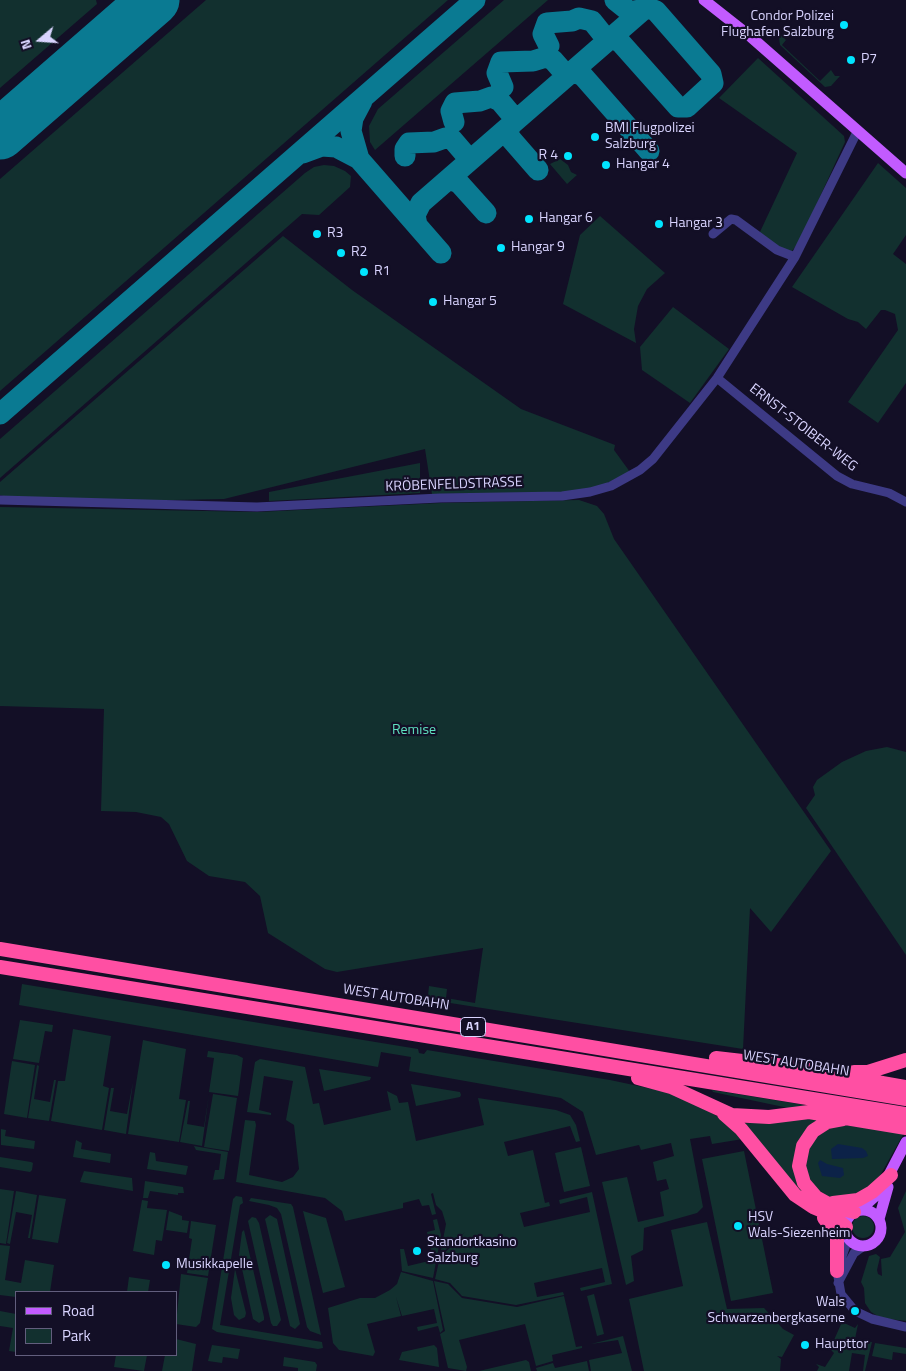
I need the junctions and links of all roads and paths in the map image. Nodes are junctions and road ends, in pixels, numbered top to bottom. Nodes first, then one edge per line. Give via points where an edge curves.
1 (704, 0) edge
2 (716, 0) edge
3 (751, 37) junction
4 (858, 130) junction
5 (906, 174) edge
6 (713, 234) dead end
7 (795, 257) junction
8 (717, 378) junction
9 (0, 500) edge
10 (906, 502) edge
11 (0, 949) edge
12 (0, 967) edge
13 (906, 1060) edge
14 (690, 1062) junction
15 (622, 1069) junction
16 (832, 1074) junction
17 (906, 1087) edge
18 (906, 1099) edge
19 (720, 1111) junction
20 (906, 1114) edge
21 (847, 1118) junction
22 (906, 1128) edge
23 (906, 1142) edge
24 (891, 1175) junction
25 (818, 1204) junction
26 (857, 1211) junction
27 (879, 1219) junction
28 (846, 1230) junction
29 (865, 1245) junction
30 (838, 1277) junction
31 (906, 1327) edge

1 - 3 main road
2 - 3 main road
3 - 4 main road
4 - 5 main road
4 - 7 street, KRÖBENFELDSTRASSE
6 - 7 street via 731,219 736,220 777,250
7 - 8 street, KRÖBENFELDSTRASSE
8 - 9 street, KRÖBENFELDSTRASSE via 654,459 611,486 577,494 257,507
8 - 10 street, ERNST-STOIBER-WEG via 837,476 852,484 890,493
11 - 14 highway, WEST AUTOBAHN / A1
12 - 15 highway, A1
13 - 16 highway via 868,1072
14 - 16 highway via 701,1056
14 - 18 highway, WEST AUTOBAHN / A1
15 - 19 highway via 644,1081 671,1087
15 - 20 highway, A1
16 - 17 highway
19 - 21 highway via 755,1118 809,1112
19 - 25 highway via 741,1129 796,1195
21 - 22 highway
21 - 25 highway via 820,1126 808,1138 800,1156 804,1183
23 - 24 main road
24 - 25 highway via 858,1200
24 - 26 main road via 877,1196
24 - 27 main road
25 - 26 highway
25 - 28 highway
25 - 30 highway via 837,1235
26 - 27 main road via 871,1212
26 - 28 main road via 848,1219
27 - 29 main road via 879,1236
28 - 29 main road via 853,1242
28 - 30 street via 847,1242
29 - 30 street via 854,1253
30 - 31 street via 841,1294 855,1311 872,1319

